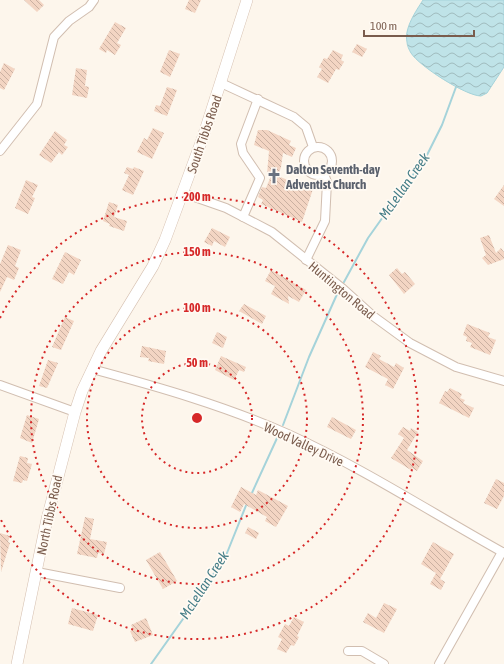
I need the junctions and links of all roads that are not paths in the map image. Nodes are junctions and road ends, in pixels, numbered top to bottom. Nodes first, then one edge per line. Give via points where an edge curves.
1 (94, 0) edge
2 (247, 0) edge
3 (221, 83) junction
4 (258, 99) junction
5 (313, 147) junction
6 (0, 151) edge
7 (324, 174) junction
8 (183, 193) junction
9 (243, 217) junction
10 (306, 260) junction
11 (92, 369) junction
12 (504, 381) edge
13 (0, 385) edge
14 (75, 412) junction
15 (503, 552) edge
16 (37, 572) junction
17 (120, 588) dead end
18 (348, 651) dead end
19 (18, 664) edge
20 (384, 664) edge
21 (439, 664) edge

1 - 6 street via 54,37 37,104
2 - 3 street, South Tibbs Road
3 - 4 street
3 - 8 street, South Tibbs Road
4 - 5 street via 294,117 306,127
4 - 9 street via 241,144 243,153 260,178
5 - 7 street via 318,146 327,150 332,158 330,167
5 - 7 street via 304,157 304,166 310,173
7 - 10 street via 327,182 325,221
8 - 9 street, Huntington Road via 226,208
8 - 11 street, South Tibbs Road via 153,266
9 - 10 street, Huntington Road via 272,232
10 - 12 street, Huntington Road via 410,343 456,367
11 - 14 street, North Tibbs Road
11 - 15 street, Wood Valley Drive via 211,404 288,434 352,466
13 - 14 street
14 - 16 street, North Tibbs Road via 47,519
15 - 21 street, Wood Valley Drive
16 - 17 street
16 - 19 street, North Tibbs Road
18 - 20 street via 362,651

